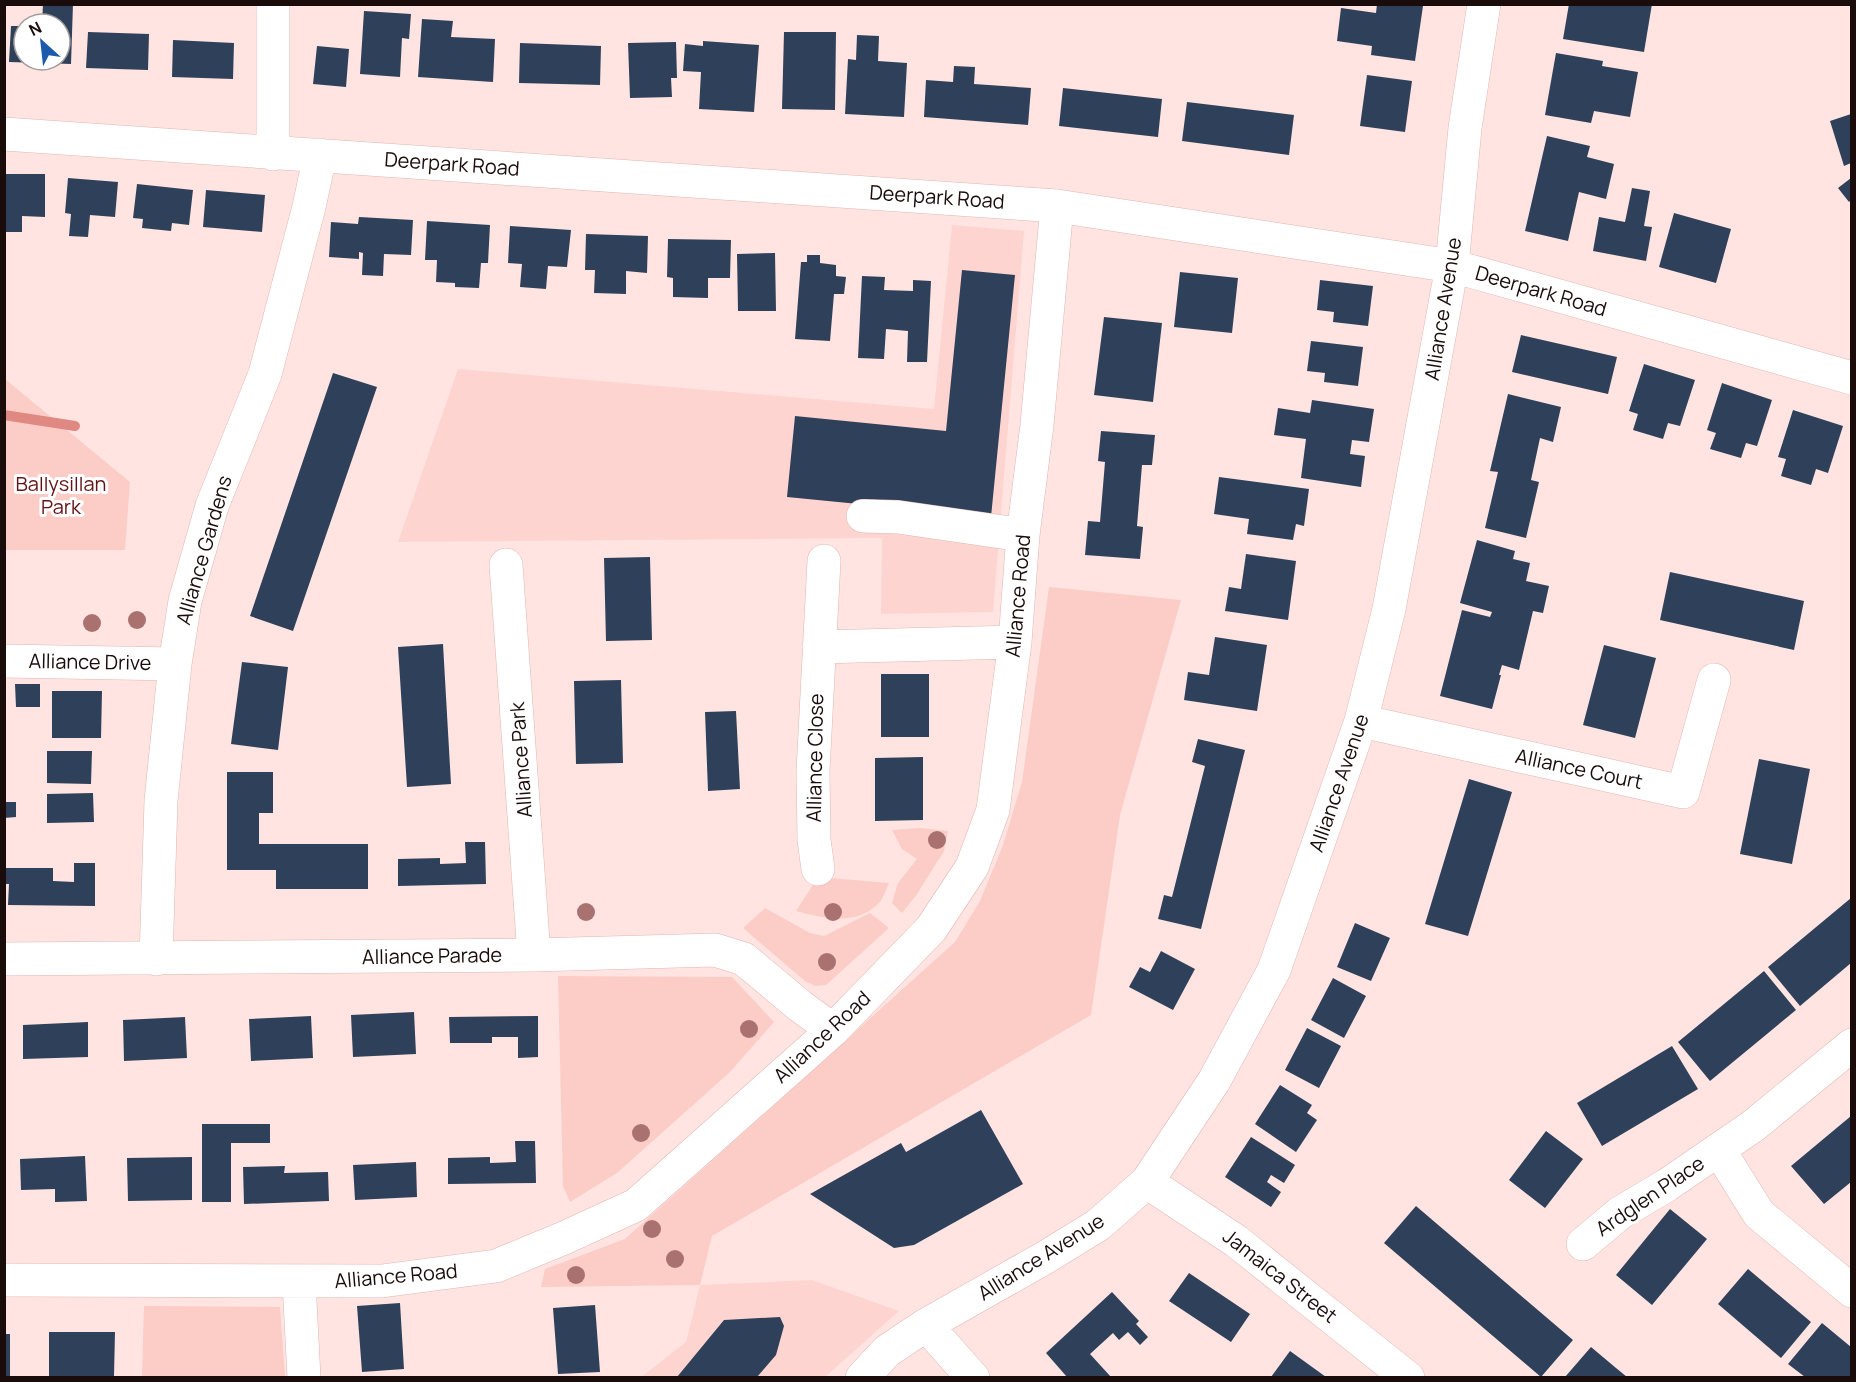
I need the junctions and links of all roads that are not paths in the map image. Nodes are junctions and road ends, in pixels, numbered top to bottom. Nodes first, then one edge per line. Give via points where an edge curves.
1 (273, 4) edge
2 (1484, 4) edge
3 (4, 134) edge
4 (273, 154) junction
5 (320, 155) junction
6 (1057, 206) junction
7 (1452, 266) junction
8 (1851, 378) edge
9 (863, 516) dead end
10 (1023, 535) junction
11 (824, 561) dead end
12 (506, 565) dead end
13 (1015, 642) junction
14 (819, 647) junction
15 (4, 661) edge
16 (175, 664) junction
17 (1714, 680) dead end
18 (1361, 721) junction
19 (818, 869) dead end
20 (534, 955) junction
21 (4, 959) edge
22 (156, 959) junction
23 (832, 1030) junction
24 (1851, 1045) edge
25 (1719, 1150) junction
26 (1147, 1182) junction
27 (1583, 1244) dead end
28 (4, 1280) edge
29 (299, 1282) junction
30 (1851, 1291) edge
31 (926, 1325) junction
32 (1394, 1374) edge
33 (304, 1377) edge
34 (862, 1377) edge
35 (973, 1377) edge

1 - 4 street
2 - 7 street, Alliance Avenue via 1465,128
3 - 4 street, Deerpark Road
4 - 5 street, Deerpark Road
5 - 6 street, Deerpark Road
5 - 16 street, Alliance Gardens via 265,374 212,506 188,590
6 - 7 street, Deerpark Road
6 - 10 street, Alliance Road
7 - 8 street, Deerpark Road
7 - 18 street, Alliance Avenue via 1389,609
9 - 10 street via 898,517
10 - 13 street, Alliance Road
11 - 14 street, Alliance Close
12 - 20 street, Alliance Park
13 - 14 street
13 - 23 street, Alliance Road via 993,810 972,867 931,929
14 - 19 street, Alliance Close via 813,771 813,840
15 - 16 street, Alliance Drive
16 - 22 street, Alliance Gardens via 161,801
17 - 18 street, Alliance Court via 1683,792
18 - 26 street, Alliance Avenue via 1274,970 1214,1081
20 - 22 street, Alliance Parade
20 - 23 street, Alliance Parade via 715,950 744,959
21 - 22 street, Alliance Parade
23 - 29 street, Alliance Road via 636,1205 496,1266 382,1281
24 - 25 street, Ardglen Place
25 - 27 street, Ardglen Place via 1620,1213
25 - 30 street, Ardglen Place via 1759,1214
26 - 31 street, Alliance Avenue via 1098,1225
26 - 32 street, Jamaica Street via 1236,1240
28 - 29 street, Alliance Road
29 - 33 street
31 - 34 street, Alliance Avenue via 887,1351
31 - 35 street

